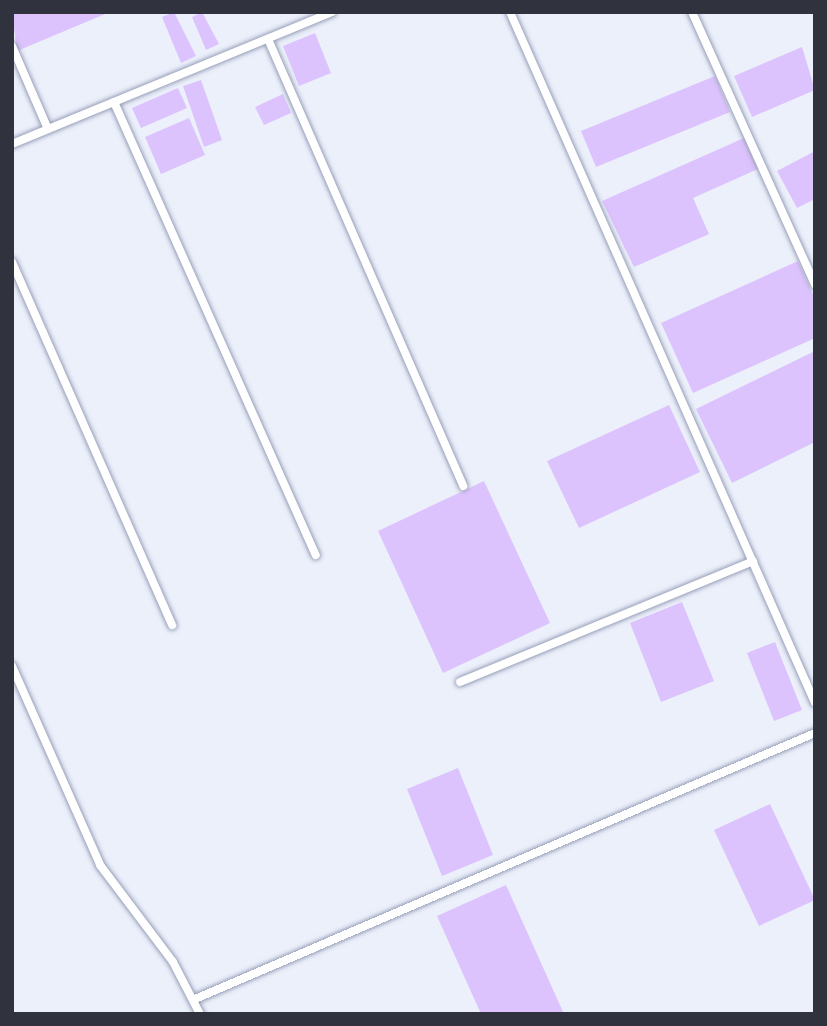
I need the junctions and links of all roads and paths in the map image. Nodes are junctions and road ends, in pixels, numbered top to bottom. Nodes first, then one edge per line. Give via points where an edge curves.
1 (332, 12) edge
2 (510, 12) edge
3 (692, 12) edge
4 (268, 38) junction
5 (12, 46) edge
6 (114, 102) junction
7 (48, 129) junction
8 (12, 144) edge
9 (12, 262) edge
10 (815, 285) edge
11 (463, 486) dead end
12 (316, 555) dead end
13 (753, 561) junction
14 (172, 625) dead end
15 (12, 666) edge
16 (460, 682) dead end
17 (815, 703) edge
18 (815, 733) edge
19 (195, 999) junction
20 (200, 1014) edge

1 - 4 lane
2 - 13 lane
3 - 10 lane
4 - 6 lane
4 - 11 lane
5 - 7 lane
6 - 7 lane
6 - 12 lane
7 - 8 lane
9 - 14 lane
13 - 16 lane
13 - 17 lane
15 - 19 lane via 100,865
18 - 19 lane
19 - 20 lane

